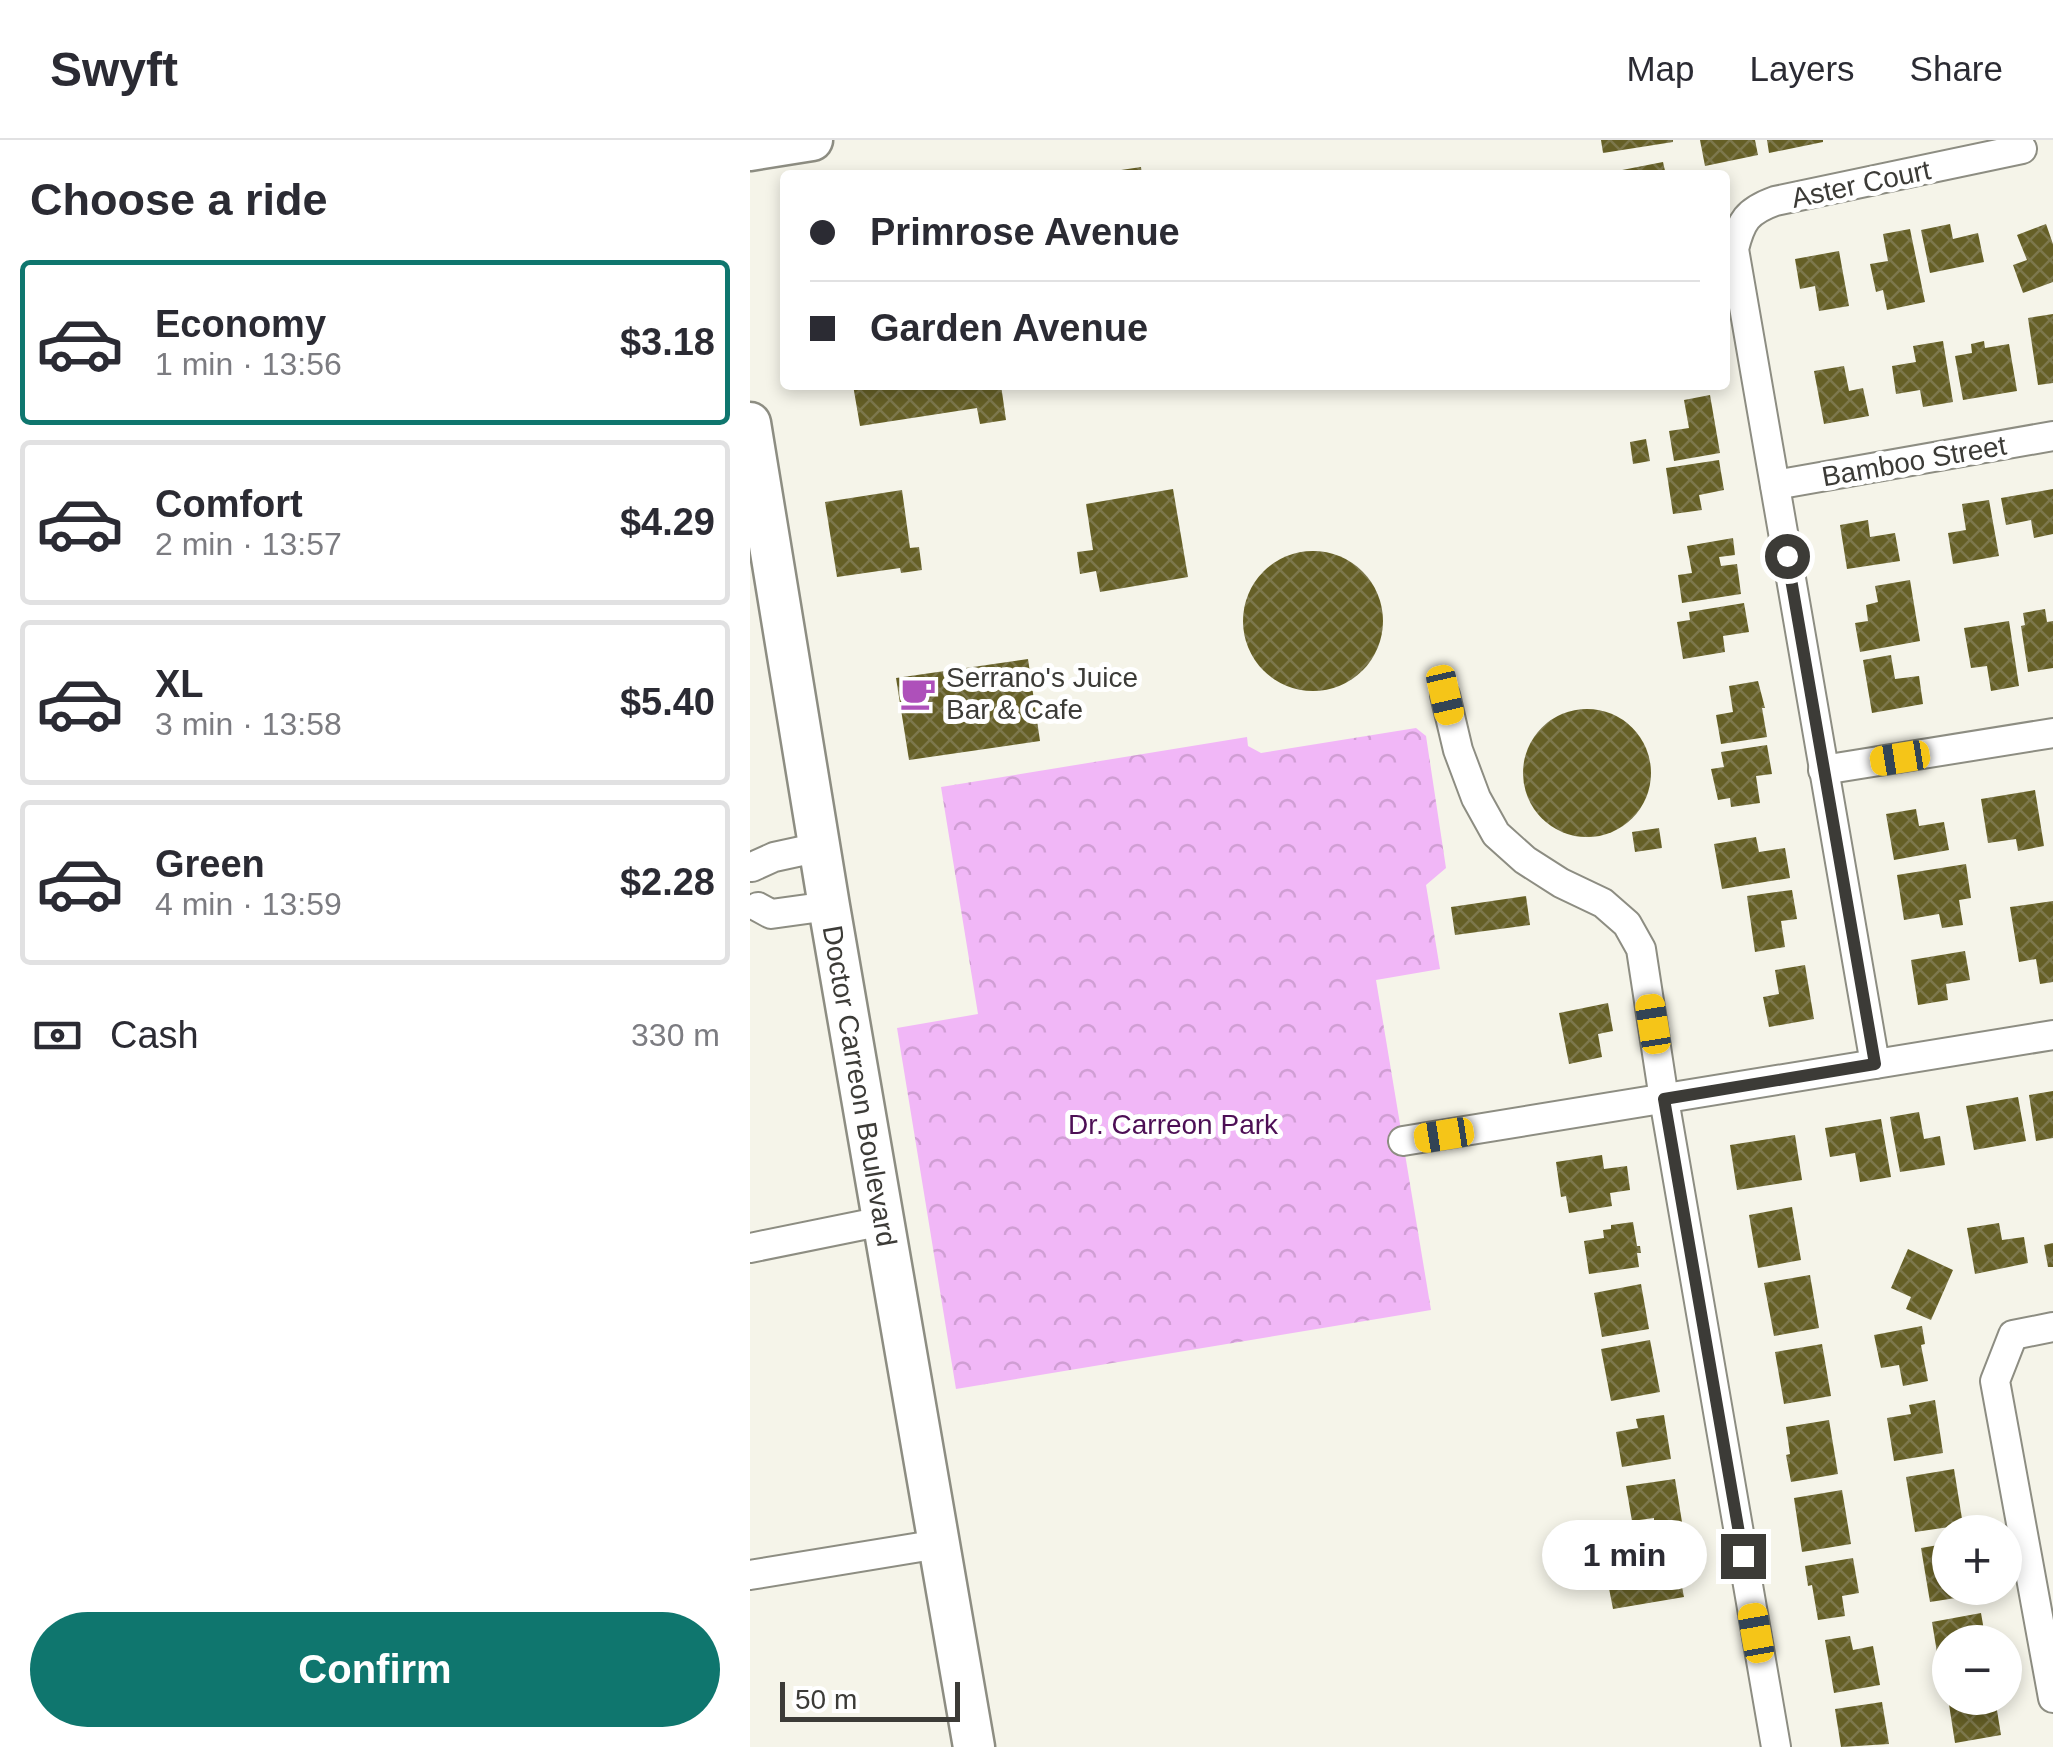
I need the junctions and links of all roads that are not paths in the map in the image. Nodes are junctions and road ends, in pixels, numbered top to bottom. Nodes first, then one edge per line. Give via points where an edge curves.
1 (812, 140) edge
2 (750, 150) edge
3 (2022, 150) dead end
4 (750, 423) edge
5 (2053, 436) edge
6 (1775, 485) junction
7 (759, 527) edge
8 (1445, 695) dead end
9 (2053, 733) edge
10 (1823, 770) junction
11 (820, 846) junction
12 (751, 866) edge
13 (830, 906) junction
14 (754, 910) edge
15 (2053, 1034) edge
16 (1875, 1064) junction
17 (1664, 1099) junction
18 (1402, 1141) dead end
19 (883, 1222) junction
20 (750, 1248) edge
21 (2053, 1327) edge
22 (939, 1544) junction
23 (750, 1575) edge
24 (2047, 1624) edge
25 (2053, 1698) edge
26 (974, 1747) edge
27 (1776, 1747) edge

1 - 2 main road
3 - 6 street, Aster Court via 1775,201 1746,217 1734,249
4 - 7 main road, Doctor Carreon Boulevard
5 - 6 street, Bamboo Street
6 - 10 street
7 - 11 main road, Doctor Carreon Boulevard
8 - 17 street via 1458,750 1496,834 1525,860 1603,902 1628,924 1641,949
9 - 10 street
10 - 16 street
11 - 12 street
11 - 13 main road, Doctor Carreon Boulevard
12 - 14 street via 762,882 763,899
13 - 14 street via 779,914
13 - 19 main road, Doctor Carreon Boulevard
15 - 16 street
16 - 17 street
17 - 18 street
17 - 27 street
19 - 20 street
19 - 22 main road, Doctor Carreon Boulevard
21 - 24 street via 2013,1334 1995,1381
22 - 23 street
22 - 26 main road, Doctor Carreon Boulevard
24 - 25 street

